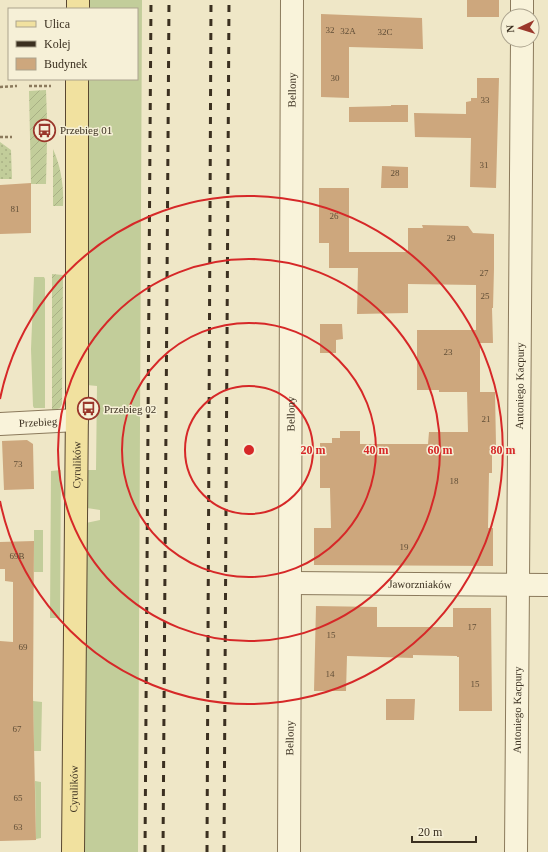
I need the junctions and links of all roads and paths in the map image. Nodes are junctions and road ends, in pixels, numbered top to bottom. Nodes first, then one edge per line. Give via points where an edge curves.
1 (292, 0) edge
2 (522, 48) edge
3 (77, 80) edge
4 (0, 86) edge
5 (17, 86) dead end
6 (29, 86) dead end
7 (51, 86) dead end
8 (0, 137) edge
9 (12, 137) dead end
10 (76, 420) junction
11 (0, 424) edge
12 (291, 583) junction
13 (517, 585) junction
14 (548, 585) edge
15 (73, 851) edge
16 (289, 852) edge
17 (516, 852) edge

1 - 12 street, Bellony
2 - 13 street, Antoniego Kacpury
3 - 10 main road, Cyrulików
4 - 5 path
6 - 7 path
8 - 9 path
10 - 11 street, Przebieg
10 - 15 main road, Cyrulików
12 - 13 street, Jaworzniaków
12 - 16 street, Bellony
13 - 14 street, Jaworzniaków
13 - 17 street, Antoniego Kacpury

